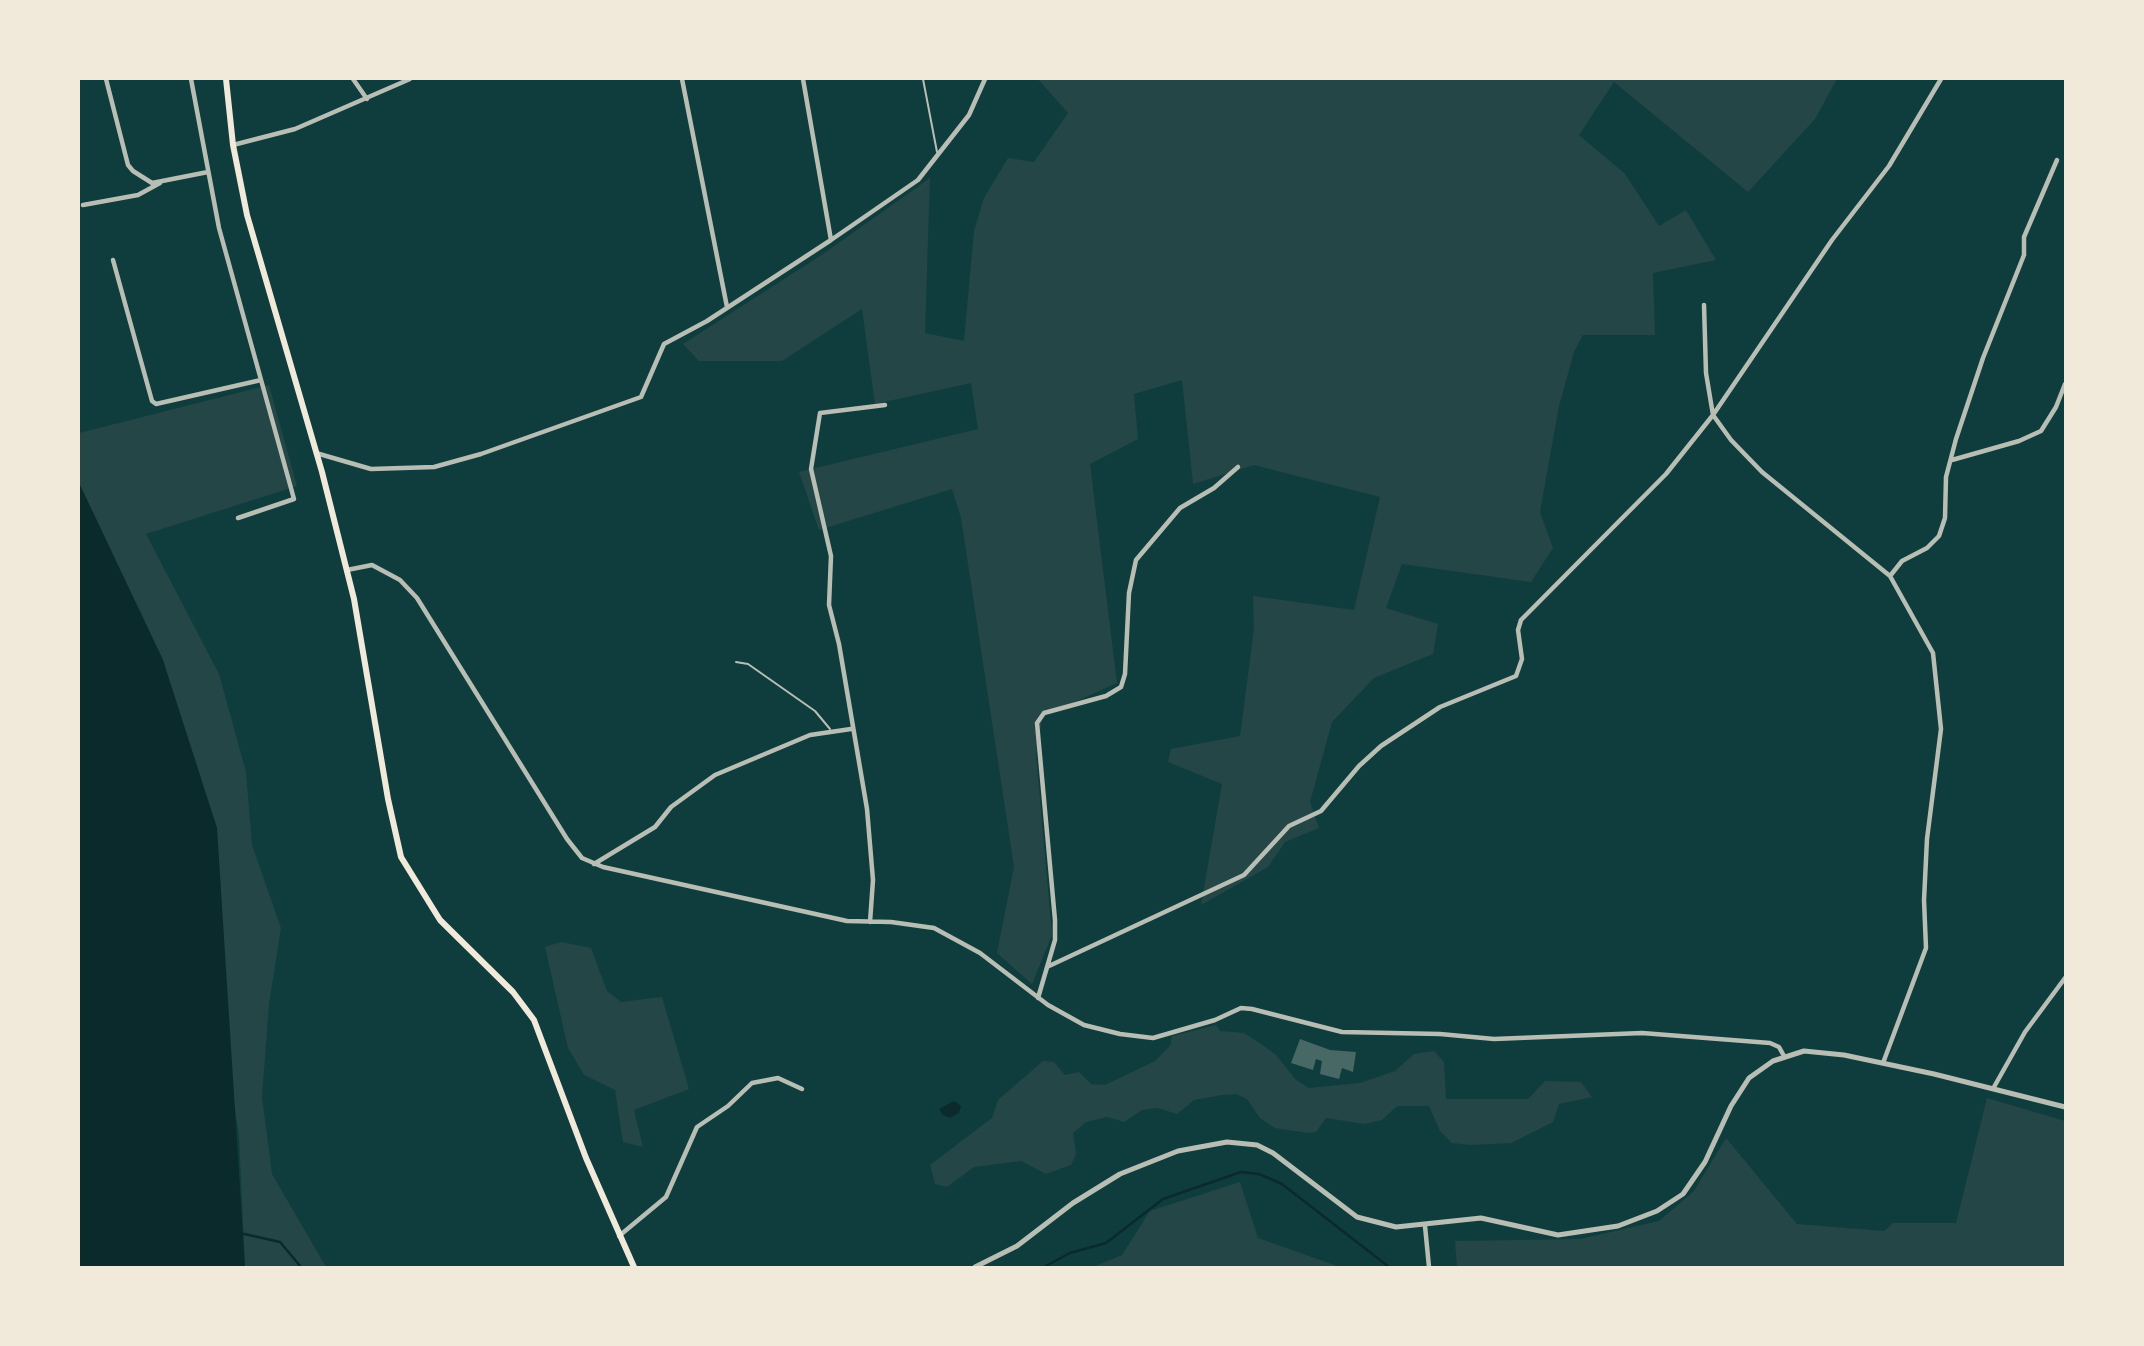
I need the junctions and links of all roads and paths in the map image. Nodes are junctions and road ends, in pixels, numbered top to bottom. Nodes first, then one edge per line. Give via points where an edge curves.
1 (106, 79) edge
2 (191, 79) edge
3 (226, 79) edge
4 (353, 79) edge
5 (411, 79) edge
6 (682, 79) edge
7 (803, 79) edge
8 (923, 79) edge
9 (985, 79) edge
10 (1941, 79) edge
11 (366, 99) junction
12 (233, 145) junction
13 (938, 157) junction
14 (2057, 160) dead end
15 (208, 172) junction
16 (161, 182) junction
17 (83, 205) dead end
18 (831, 240) junction
19 (113, 260) dead end
20 (1704, 305) dead end
21 (727, 307) junction
22 (261, 380) junction
23 (2065, 384) edge
24 (884, 405) dead end
25 (1713, 415) junction
26 (316, 453) junction
27 (1951, 461) junction
28 (1238, 467) dead end
29 (238, 518) dead end
30 (347, 570) junction
31 (1890, 576) junction
32 (736, 662) dead end
33 (851, 729) junction
34 (833, 733) junction
35 (594, 864) junction
36 (870, 922) junction
37 (1049, 966) junction
38 (2065, 978) edge
39 (1038, 998) junction
40 (1784, 1056) junction
41 (1882, 1063) junction
42 (1994, 1087) junction
43 (802, 1089) dead end
44 (2065, 1107) edge
45 (1425, 1226) junction
46 (619, 1236) junction
47 (634, 1267) edge
48 (975, 1267) edge
49 (1429, 1267) edge

1 - 16 street via 128,165 144,180
2 - 15 street
3 - 12 main road
4 - 11 street
5 - 11 street
6 - 21 street
7 - 18 street
8 - 13 lane
9 - 13 street via 969,115
10 - 25 street via 1889,166 1832,240
11 - 12 street via 295,128
12 - 26 main road via 247,215
13 - 18 street via 904,192
14 - 27 street via 2024,237 2024,255 1983,358
15 - 16 street
15 - 22 street
16 - 17 street via 138,195
18 - 21 street
19 - 22 street via 152,401 156,404
20 - 25 street via 1706,373
21 - 26 street via 664,344 641,397 481,454 434,467 371,469
22 - 29 street via 294,499
23 - 27 street via 2041,431
24 - 33 street via 820,413 812,451 811,469 831,556 828,605 839,643
25 - 31 street via 1762,472
25 - 37 street via 1666,474 1521,620 1522,659 1516,676 1440,707 1381,746 1321,811 1289,825 1244,875
26 - 30 main road
27 - 31 street via 1940,536 1902,561
28 - 37 street via 1180,508 1136,561 1121,687 1107,696 1044,713 1037,723 1055,920
30 - 35 street via 372,565 400,580 417,598 567,839 582,858
30 - 46 main road via 401,857 440,920 506,984 534,1020
31 - 41 street via 1933,653 1941,729 1924,887 1926,948
32 - 34 lane via 748,664 815,711
33 - 34 street
33 - 36 street via 867,809 873,880
34 - 35 street via 810,735 715,775 671,807 655,827
35 - 36 street via 802,912
36 - 39 street via 934,928 980,953
37 - 39 street
38 - 42 street via 2025,1032
39 - 40 street via 1084,1025 1153,1038 1241,1008 1342,1032 1494,1039 1642,1033 1770,1043 1779,1046
40 - 41 street via 1819,1052
40 - 45 street via 1760,1069 1740,1090 1705,1162 1683,1194 1645,1217 1558,1235 1481,1218
41 - 42 street
42 - 44 street
43 - 46 street via 778,1078 752,1083 697,1127 666,1197
45 - 48 street via 1396,1227 1357,1217 1257,1146 1206,1144 1148,1161 1109,1179 1017,1247
45 - 49 street
46 - 47 main road

